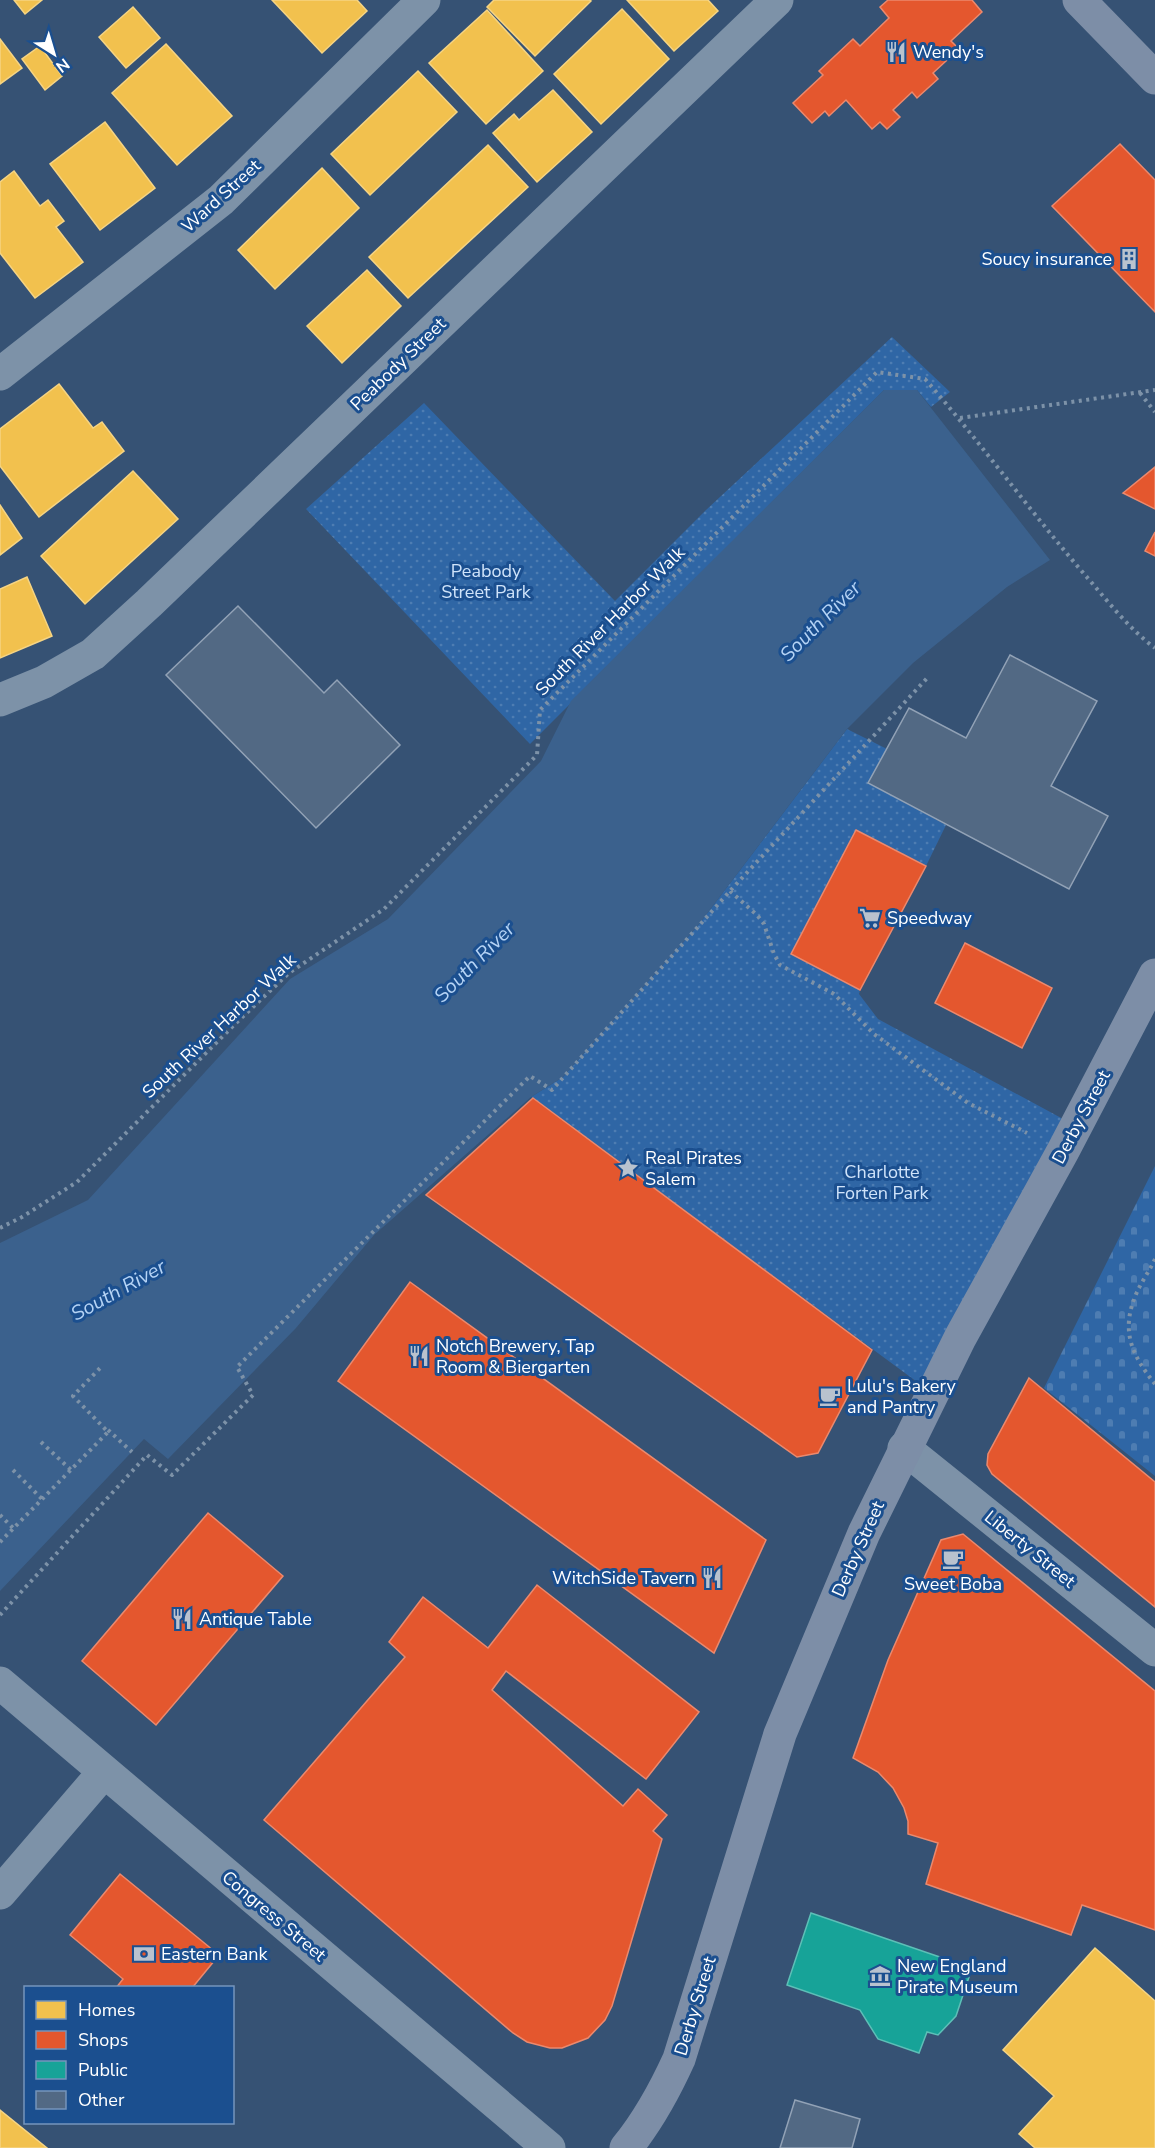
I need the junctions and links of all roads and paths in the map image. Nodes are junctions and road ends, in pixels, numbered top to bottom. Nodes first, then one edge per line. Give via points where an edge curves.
1 (424, 0) edge
2 (777, 0) edge
3 (1079, 0) edge
4 (1155, 78) edge
5 (0, 374) edge
6 (1155, 390) edge
7 (1140, 393) junction
8 (1155, 412) edge
9 (959, 418) junction
10 (1155, 648) edge
11 (929, 676) dead end
12 (0, 700) edge
13 (730, 891) junction
14 (1155, 975) edge
15 (1063, 1151) junction
16 (0, 1228) edge
17 (1155, 1259) edge
18 (103, 1365) dead end
19 (1155, 1384) edge
20 (84, 1407) junction
21 (41, 1442) dead end
22 (904, 1448) junction
23 (132, 1452) dead end
24 (13, 1470) dead end
25 (71, 1470) junction
26 (42, 1499) junction
27 (0, 1515) edge
28 (13, 1528) junction
29 (0, 1542) edge
30 (0, 1615) edge
31 (1155, 1650) edge
32 (0, 1683) edge
33 (104, 1772) junction
34 (0, 1893) edge
35 (549, 2148) edge
36 (626, 2148) edge

1 - 5 street, Ward Street via 221,200
2 - 12 street, Peabody Street via 93,654 44,682
3 - 4 main road
6 - 7 path
7 - 8 path
7 - 9 path
9 - 10 path, South River Harbor Walk via 1116,611
9 - 16 path, South River Harbor Walk via 925,379 877,372 540,710 537,755 384,909 289,973 77,1182
11 - 13 path
13 - 15 path via 758,915 780,965 834,994 874,1034 968,1103
13 - 30 path via 552,1090 530,1076 237,1367 253,1395 172,1475 147,1455
14 - 15 main road, Derby Street
15 - 22 main road, Derby Street
17 - 19 path via 1130,1314 1130,1344
18 - 20 path via 73,1396
20 - 23 path
20 - 25 path via 108,1432
21 - 25 path
22 - 31 street, Liberty Street
22 - 36 main road, Derby Street via 780,1734 679,2060 644,2126
24 - 26 path
25 - 26 path
26 - 28 path
27 - 28 path
28 - 29 path
32 - 33 street, Congress Street
33 - 34 street
33 - 35 street, Congress Street

